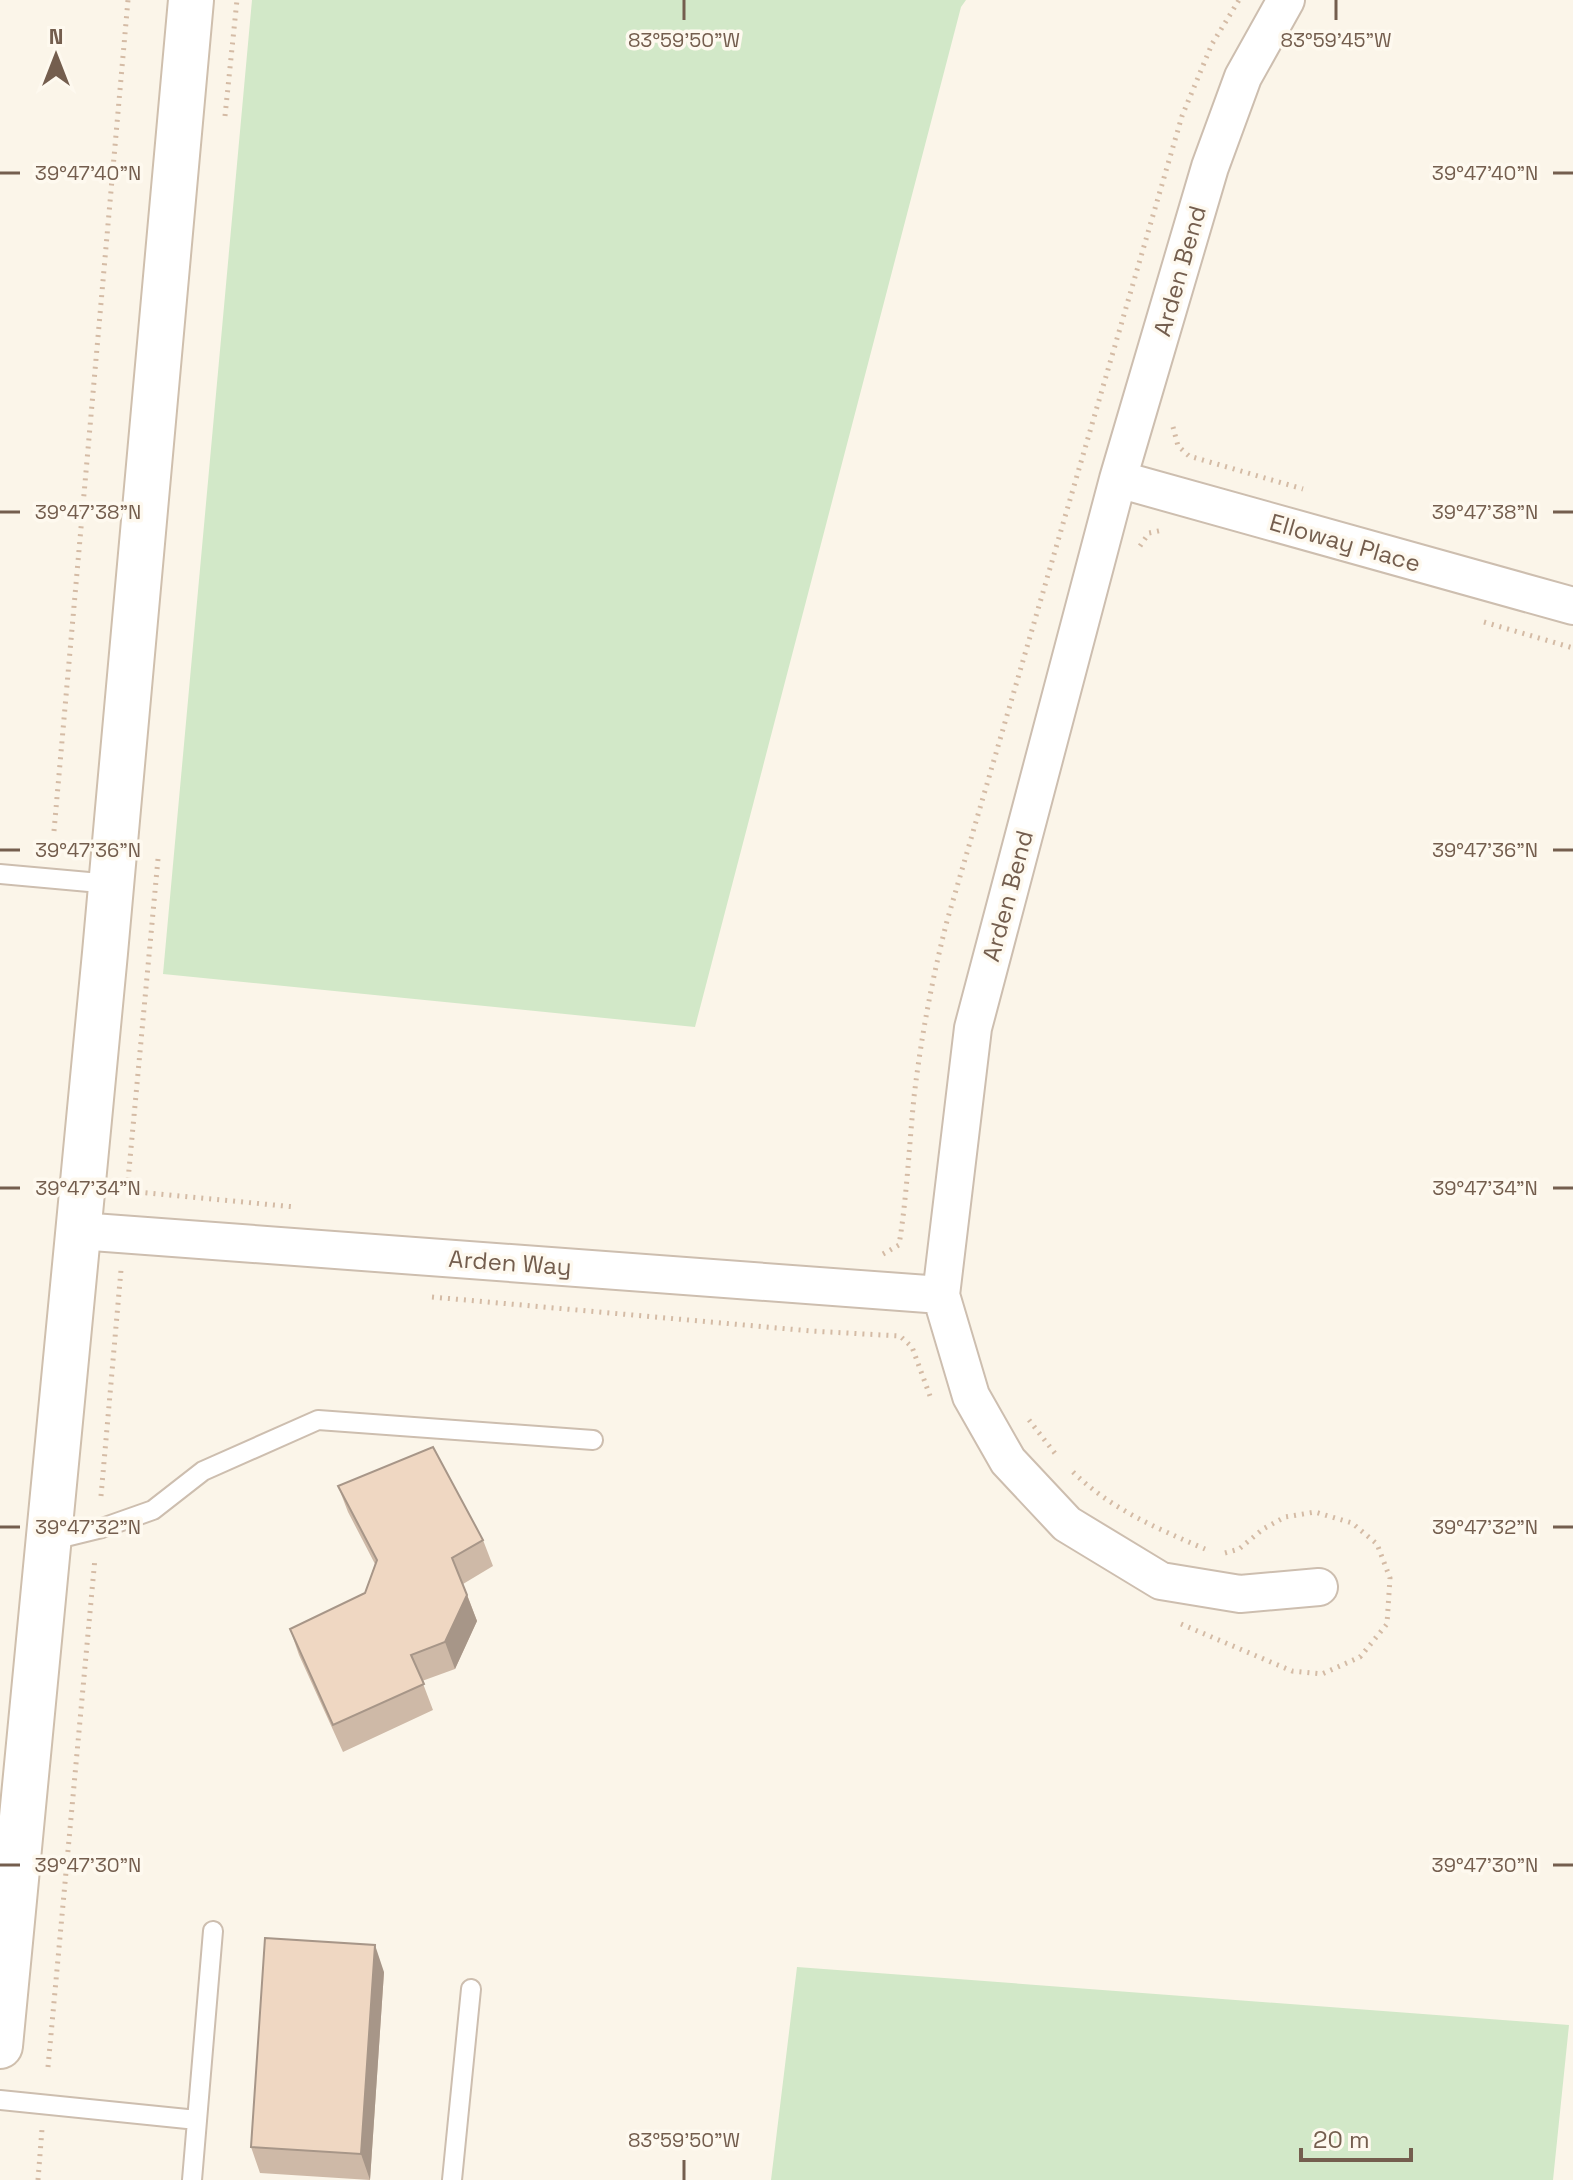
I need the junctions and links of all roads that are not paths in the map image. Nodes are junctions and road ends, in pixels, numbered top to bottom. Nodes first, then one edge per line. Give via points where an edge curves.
1 (191, 0) edge
2 (1286, 0) edge
3 (1118, 479) junction
4 (1573, 606) edge
5 (0, 874) edge
6 (111, 884) junction
7 (79, 1231) junction
8 (941, 1295) junction
9 (593, 1440) dead end
10 (49, 1541) junction
11 (1319, 1587) dead end
12 (213, 1931) dead end
13 (471, 1989) dead end
14 (0, 2046) edge
15 (0, 2100) edge
16 (197, 2120) junction
17 (192, 2180) edge
18 (452, 2180) edge

1 - 6 street
2 - 3 street, Arden Bend via 1243,77 1210,167
3 - 4 street, Elloway Place
3 - 8 street, Arden Bend via 973,1028
5 - 6 lane
6 - 7 street
7 - 8 street, Arden Way
7 - 10 street
8 - 11 street, Arden Bend via 971,1396 1008,1461 1067,1524 1161,1581 1240,1594
9 - 10 lane via 318,1420 203,1471 153,1510
10 - 14 street
12 - 16 lane
13 - 18 lane
15 - 16 lane
16 - 17 lane

